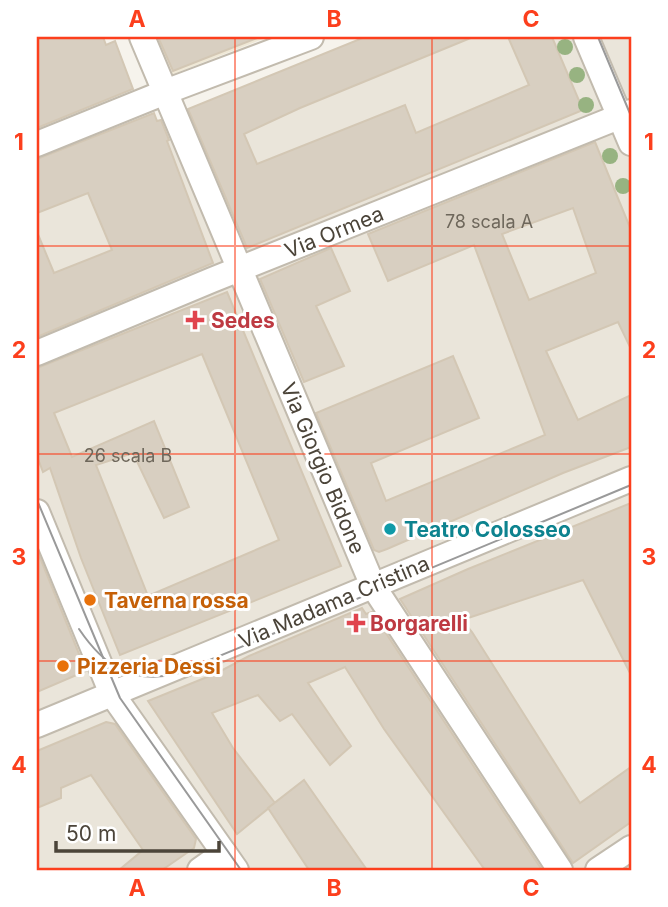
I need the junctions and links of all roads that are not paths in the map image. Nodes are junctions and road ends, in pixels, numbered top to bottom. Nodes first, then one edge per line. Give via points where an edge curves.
1 (142, 37) edge
2 (311, 37) edge
3 (586, 37) edge
4 (163, 92) junction
5 (626, 114) edge
6 (631, 143) edge
7 (37, 145) edge
8 (239, 270) junction
9 (37, 353) edge
10 (631, 479) edge
11 (37, 512) edge
12 (373, 586) junction
13 (112, 694) junction
14 (37, 725) edge
15 (631, 848) edge
16 (230, 862) edge
17 (200, 870) edge
18 (560, 870) edge
19 (598, 870) edge

1 - 4 street, Via Giorgio Bidone
2 - 4 street
3 - 5 street
4 - 7 street
4 - 8 street, Via Giorgio Bidone
5 - 6 street
5 - 8 street, Via Ormea
8 - 9 street, Via Ormea
8 - 12 street, Via Giorgio Bidone
10 - 12 street, Via Madama Cristina
11 - 13 street
12 - 13 street, Via Madama Cristina
12 - 18 street, Via Giorgio Bidone
13 - 14 street, Via Madama Cristina
13 - 16 street
15 - 19 street
16 - 17 street

